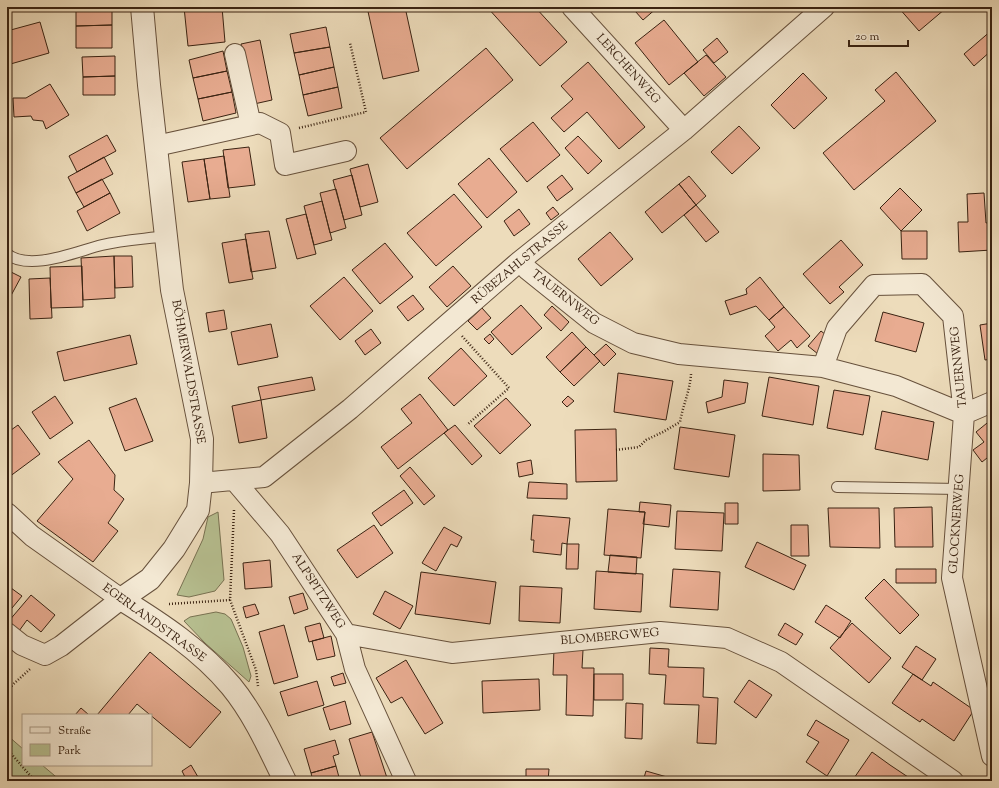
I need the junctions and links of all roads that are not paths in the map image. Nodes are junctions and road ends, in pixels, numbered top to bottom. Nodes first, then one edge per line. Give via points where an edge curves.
1 (142, 7) edge
2 (572, 7) edge
3 (824, 7) edge
4 (235, 54) dead end
5 (250, 125) junction
6 (684, 130) junction
7 (156, 146) junction
8 (346, 152) dead end
9 (166, 236) junction
10 (7, 254) edge
11 (520, 261) junction
12 (823, 367) junction
13 (992, 402) edge
14 (964, 414) junction
15 (235, 481) junction
16 (201, 483) junction
17 (837, 487) dead end
18 (959, 489) junction
19 (7, 513) edge
20 (121, 599) junction
21 (7, 633) edge
22 (346, 634) junction
23 (992, 756) edge
24 (285, 781) edge
25 (406, 781) edge
26 (953, 781) edge

1 - 7 street, BÖHMERWALDSTRASSE
2 - 6 street, LERCHENWEG
3 - 6 street, RÜBEZAHLSTRASSE
4 - 5 street
5 - 7 street
5 - 8 street via 260,123 280,133 285,165
6 - 11 street, RÜBEZAHLSTRASSE
7 - 9 street, BÖHMERWALDSTRASSE
9 - 10 lane via 103,245 73,254 30,261
9 - 16 street, BÖHMERWALDSTRASSE via 172,290 202,439
11 - 12 street, TAUERNWEG via 594,323 633,343 692,356
11 - 15 street, RÜBEZAHLSTRASSE via 350,409 264,477
12 - 14 street, TAUERNWEG via 896,386
12 - 14 street, TAUERNWEG via 837,328 874,285 922,284 953,316
13 - 14 street
14 - 18 street, GLOCKNERWEG
15 - 16 street, RÜBEZAHLSTRASSE
15 - 22 street, ALPSPITZWEG via 280,534
16 - 20 street, BÖHMERWALDSTRASSE via 198,510 174,549 150,579
17 - 18 lane
18 - 23 street, GLOCKNERWEG via 952,578
19 - 20 street, EGERLANDSTRASSE via 32,536
20 - 21 street via 61,646 45,655 22,646
20 - 24 street, EGERLANDSTRASSE via 143,612 203,657 231,686 263,734
22 - 25 street, ALPSPITZWEG via 355,668
22 - 26 street, BLOMBERGWEG via 452,653 660,632 727,638 781,662

